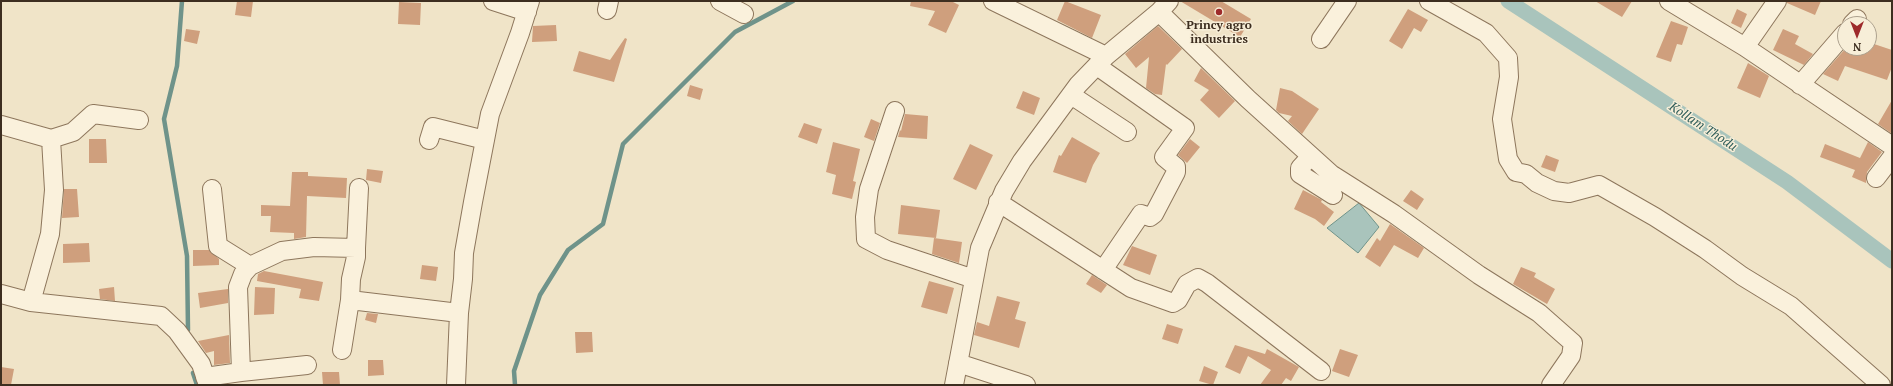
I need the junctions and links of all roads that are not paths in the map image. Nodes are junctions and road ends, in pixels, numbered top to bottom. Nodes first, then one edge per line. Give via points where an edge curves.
1 (494, 1) edge
2 (720, 1) edge
3 (1347, 1) edge
4 (1428, 1) edge
5 (1669, 1) edge
6 (1778, 1) edge
7 (997, 2) edge
8 (528, 6) edge
9 (1164, 6) edge
10 (744, 14) dead end
11 (1321, 39) dead end
12 (1837, 42) edge
13 (1745, 47) junction
14 (1101, 61) junction
15 (1800, 85) junction
16 (1071, 95) junction
17 (895, 111) dead end
18 (139, 120) dead end
19 (1, 125) edge
20 (1127, 132) dead end
21 (51, 139) junction
22 (429, 140) dead end
23 (485, 140) junction
24 (1892, 146) edge
25 (1311, 156) junction
26 (1892, 157) edge
27 (1876, 178) dead end
28 (359, 188) dead end
29 (212, 189) dead end
30 (1333, 195) dead end
31 (998, 202) junction
32 (356, 248) junction
33 (250, 266) junction
34 (1103, 270) junction
35 (974, 278) junction
36 (1, 294) edge
37 (350, 300) junction
38 (31, 302) junction
39 (459, 313) junction
40 (342, 350) dead end
41 (958, 362) junction
42 (307, 366) dead end
43 (1321, 371) dead end
44 (241, 372) junction
45 (206, 381) edge
46 (1559, 383) edge
47 (456, 385) edge
48 (954, 385) edge
49 (1026, 385) edge
50 (1881, 385) edge

1 - 8 street
2 - 10 street
3 - 11 street
4 - 50 street via 1486,33 1508,58 1509,78 1502,118 1508,159 1516,172 1526,174 1554,191 1569,192 1599,185 1655,217 1791,306
5 - 13 street
6 - 13 street
7 - 14 street
8 - 23 street via 490,114
9 - 14 street
9 - 25 street via 1248,100
12 - 15 street
13 - 15 street
14 - 16 street
14 - 34 street via 1185,128 1164,157 1176,167 1176,172 1154,214 1150,217 1141,214
15 - 24 street
16 - 20 street
16 - 31 street via 1022,161
17 - 35 street via 869,189 865,217 866,239 887,250
18 - 21 street via 93,114 73,132
19 - 21 street
21 - 38 street via 54,190 50,234
22 - 23 street via 433,127
23 - 39 street via 464,253
25 - 30 street via 1300,168 1300,174
25 - 46 street via 1330,174 1394,214 1479,275 1539,313 1574,343
26 - 27 street
28 - 32 street
29 - 33 street via 218,246
31 - 34 street
31 - 35 street via 980,248
32 - 33 street via 297,248 282,251
32 - 37 street
33 - 44 street via 243,274 238,287
34 - 43 street via 1131,288 1173,303 1178,300 1187,284 1198,278
35 - 41 street
36 - 38 street
37 - 39 street
37 - 40 street
38 - 45 street via 162,316 197,358
39 - 47 street
41 - 48 street
41 - 49 street
42 - 44 street
44 - 45 street

